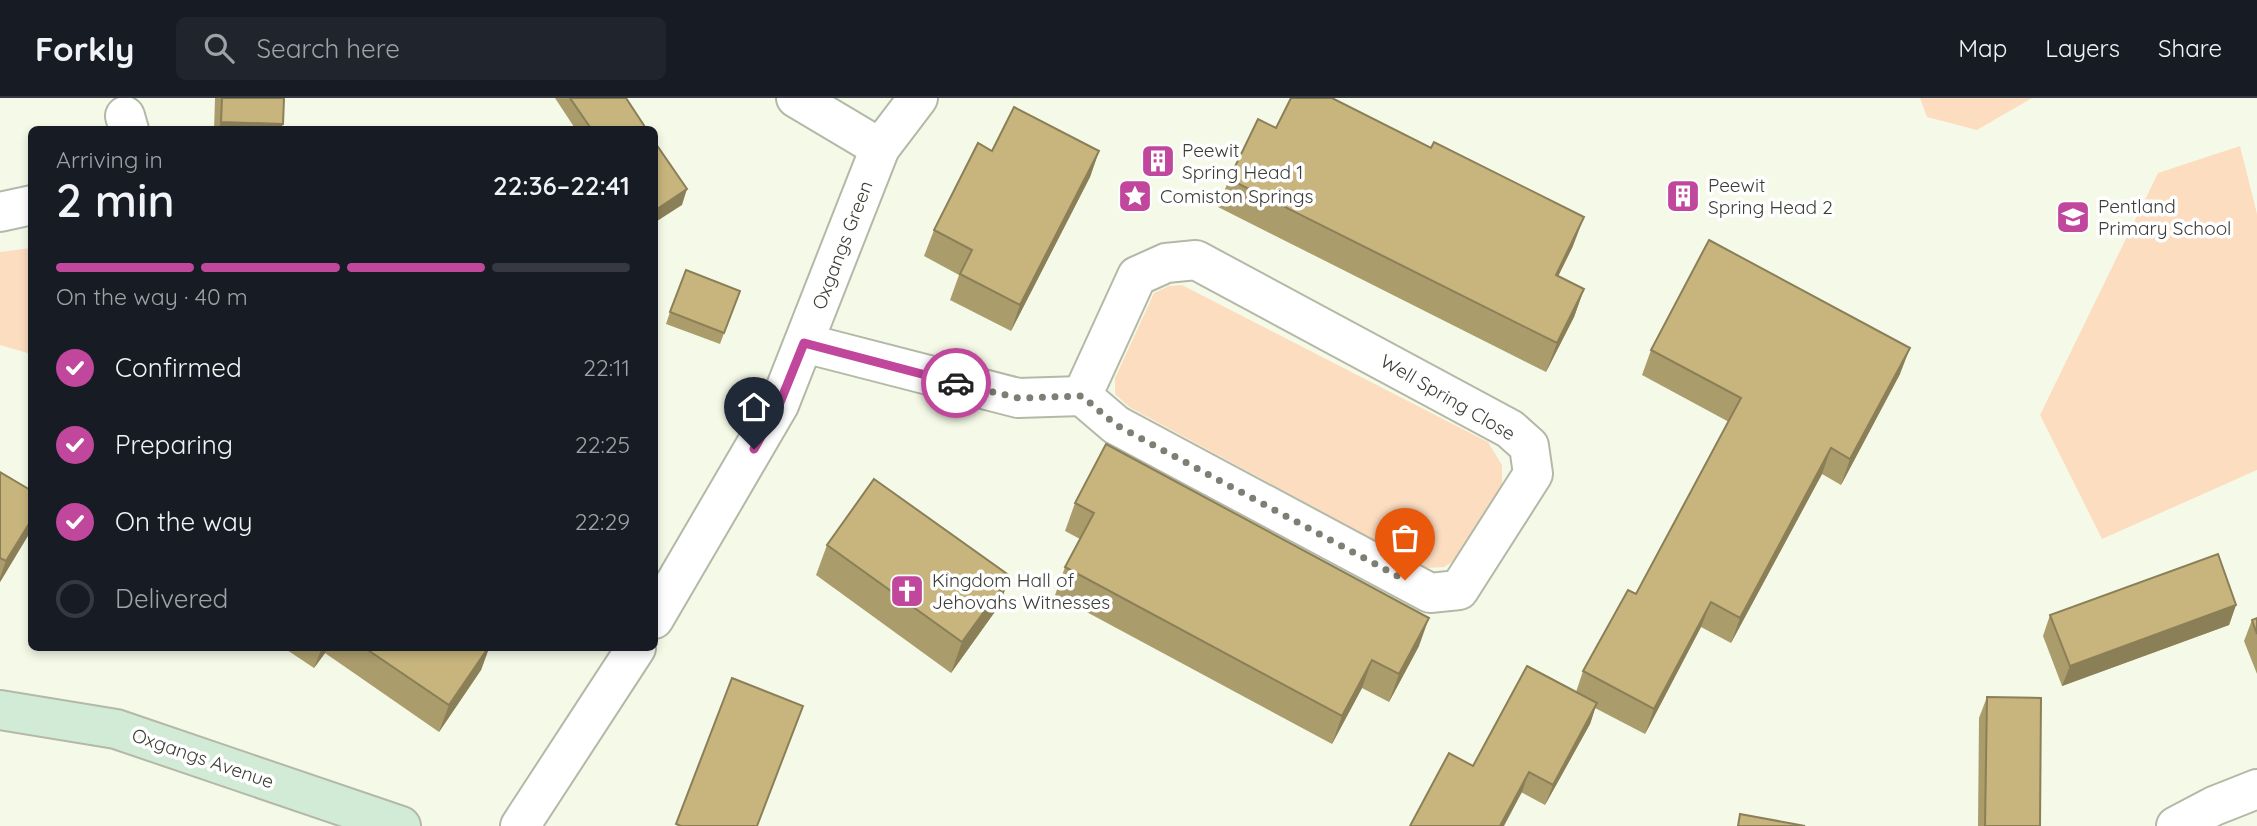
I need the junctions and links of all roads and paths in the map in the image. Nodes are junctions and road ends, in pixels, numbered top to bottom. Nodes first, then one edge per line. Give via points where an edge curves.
1 (796, 98) edge
2 (918, 98) edge
3 (880, 148) junction
4 (28, 206) edge
5 (0, 212) edge
6 (804, 343) junction
7 (1082, 396) junction
8 (658, 614) edge
9 (634, 651) edge
10 (0, 710) edge
11 (2257, 789) edge
12 (401, 826) edge
13 (520, 826) edge
14 (2176, 826) edge

1 - 3 street
2 - 3 street, Oxgangs Green
3 - 6 street, Oxgangs Green
4 - 5 street
6 - 7 street via 1018,398
6 - 8 street, Oxgangs Green via 779,405
7 - 7 street, Well Spring Close via 1137,276 1166,263 1196,260 1510,429 1529,446 1533,474 1459,590 1430,593 1116,425
9 - 13 street
10 - 12 street, Oxgangs Avenue via 116,729
11 - 14 street

